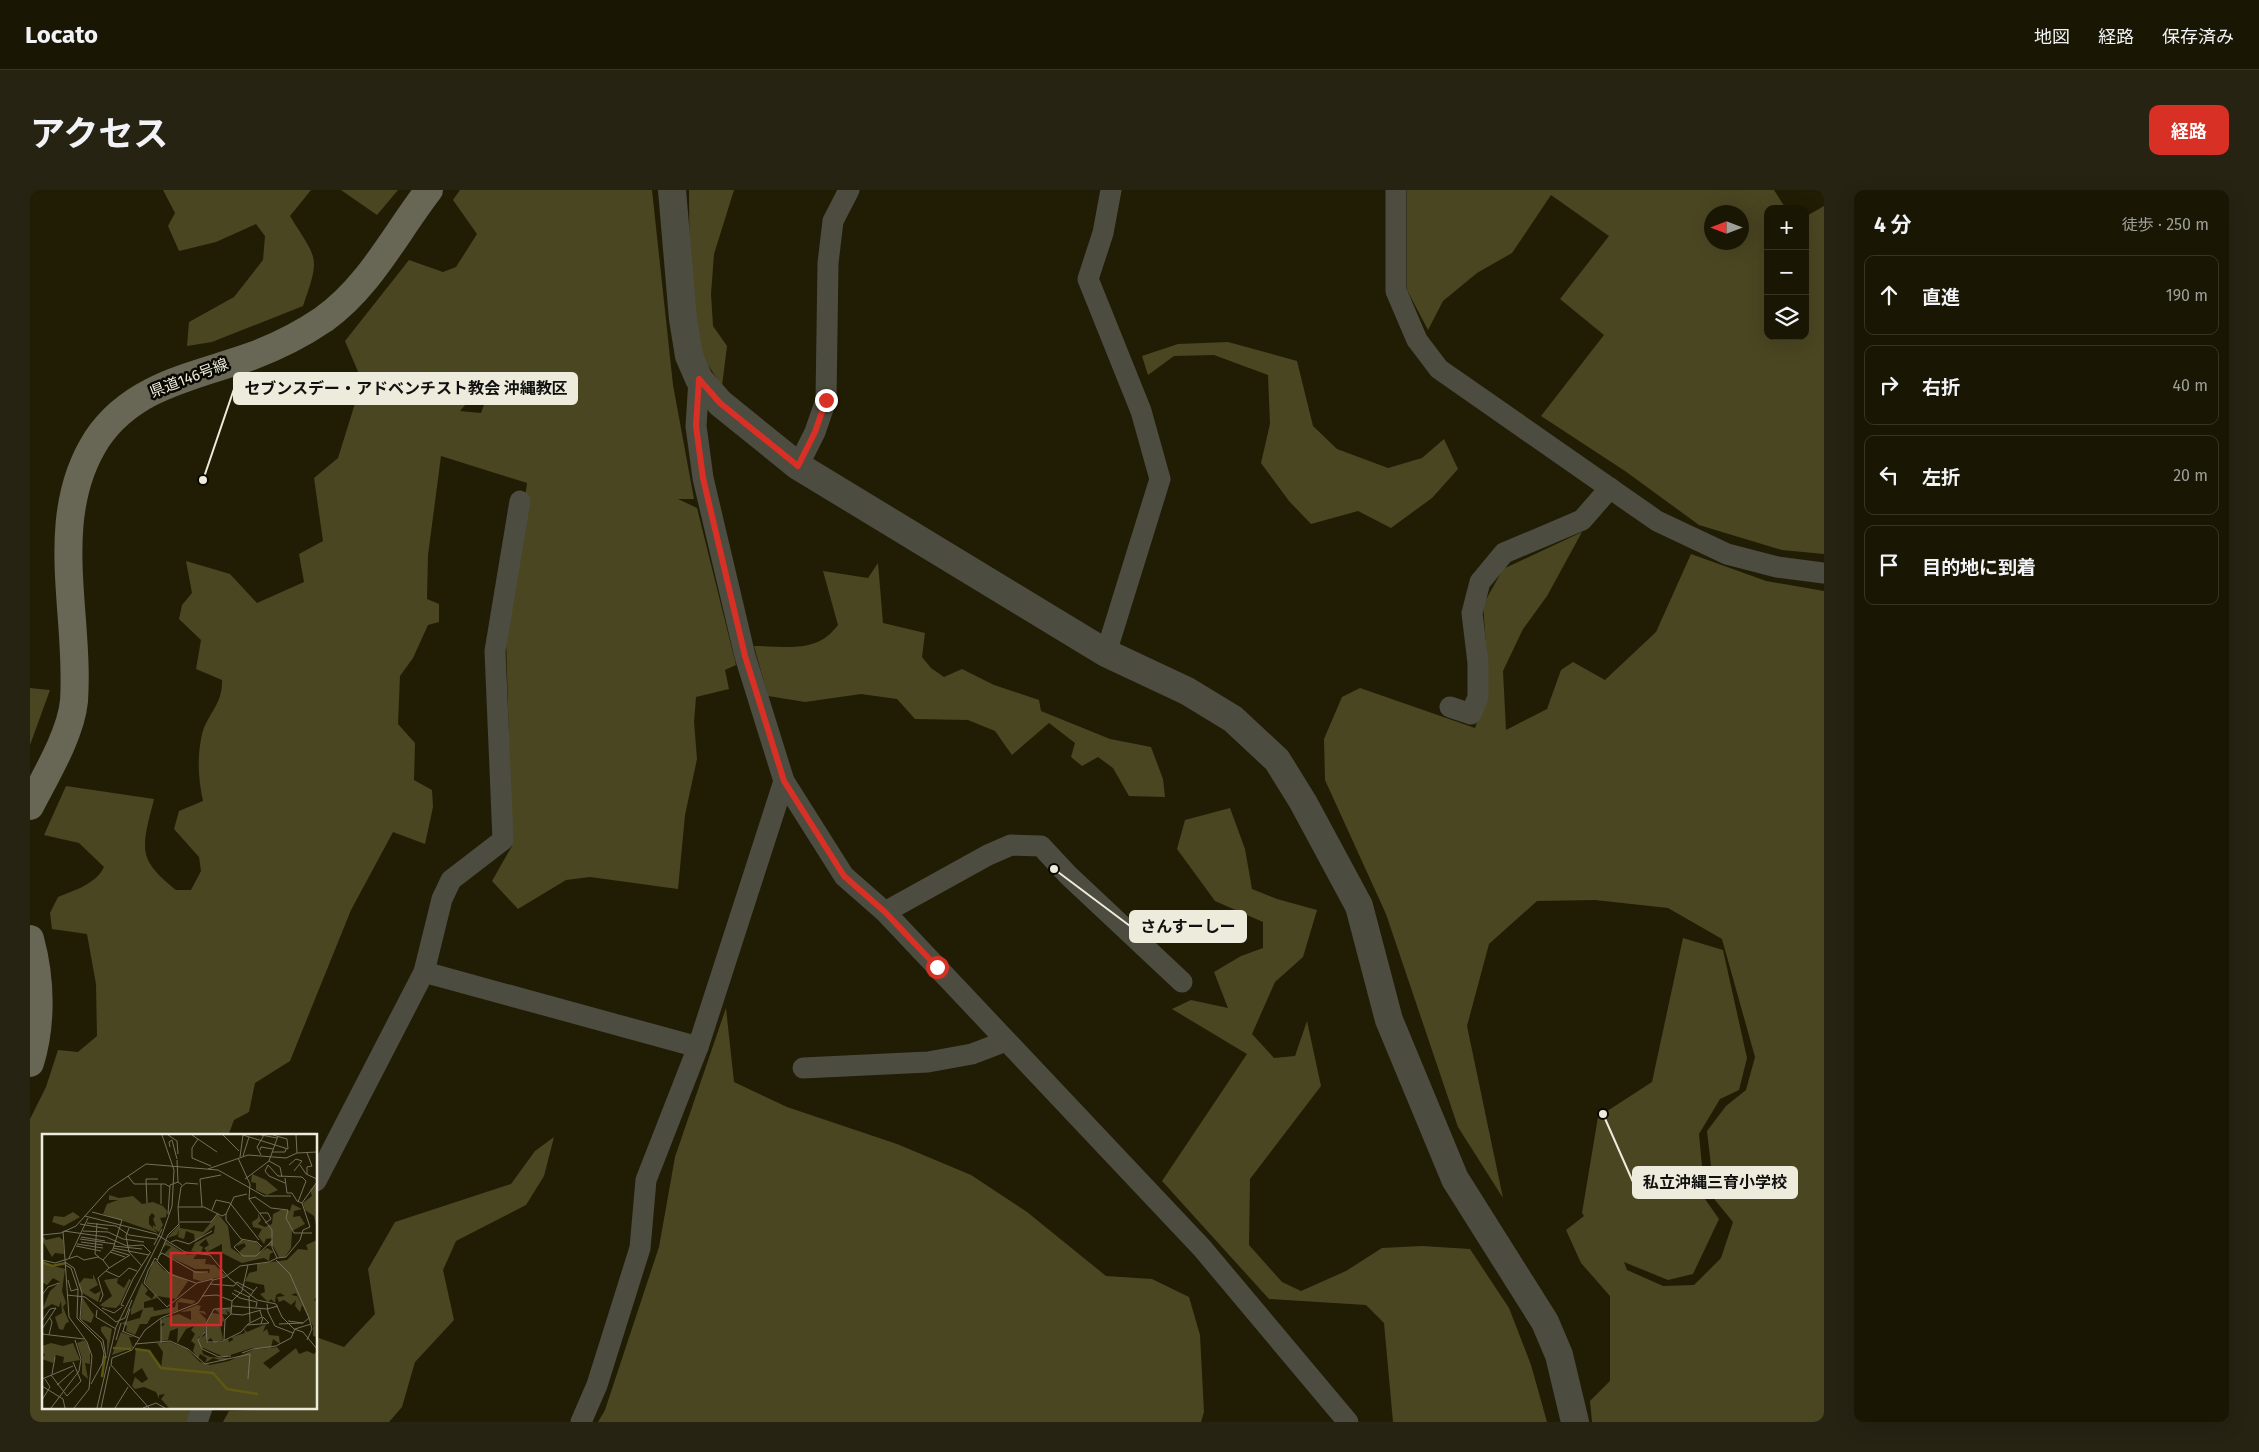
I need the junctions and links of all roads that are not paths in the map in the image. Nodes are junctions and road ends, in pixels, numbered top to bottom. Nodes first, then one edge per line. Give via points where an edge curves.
1 (429, 190) edge
2 (672, 190) edge
3 (849, 190) edge
4 (1111, 190) edge
5 (1396, 190) edge
6 (699, 379) junction
7 (798, 466) junction
8 (1610, 488) junction
9 (520, 500) dead end
10 (1824, 573) edge
11 (1106, 653) junction
12 (1450, 707) dead end
13 (784, 781) junction
14 (30, 806) edge
15 (885, 912) junction
16 (30, 939) edge
17 (424, 972) junction
18 (1182, 982) dead end
19 (1006, 1041) junction
20 (698, 1047) junction
21 (30, 1063) edge
22 (803, 1068) dead end
23 (318, 1177) edge
24 (581, 1422) edge
25 (1348, 1422) edge
26 (1575, 1422) edge

1 - 14 main road, 県道146号線 via 356,291 324,319 283,343 147,392 117,415 98,438 82,466 72,499 68,530 74,703 64,735
2 - 6 street via 683,320 689,356
3 - 7 street via 833,221 829,255 826,400
4 - 11 street via 1103,233 1088,279 1141,411 1160,479
5 - 8 street via 1396,292 1417,340 1439,368
6 - 7 street via 720,403
6 - 13 street via 696,426 703,478 745,656
7 - 11 street
8 - 10 street via 1657,521 1727,554 1776,567
8 - 12 street via 1582,520 1504,553 1480,582 1472,613 1478,697 1470,714
9 - 17 street via 495,651 503,840 451,880 442,899
11 - 26 street via 1187,692 1233,719 1277,760 1303,802 1358,906 1389,1020 1455,1179 1545,1322 1559,1355
13 - 15 street via 844,876
13 - 20 street
15 - 18 street via 1011,845 1041,846
15 - 19 street
16 - 21 main road via 38,982 38,1015
17 - 20 street
17 - 23 street
19 - 22 street via 972,1054 928,1062
19 - 25 street via 1202,1248
20 - 24 street via 646,1180 640,1248 598,1385

